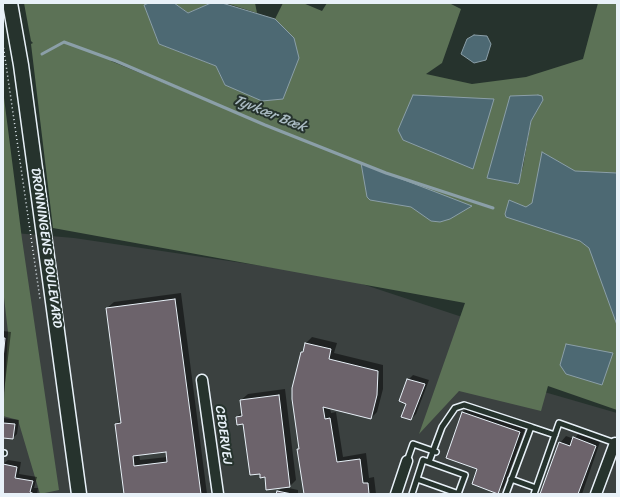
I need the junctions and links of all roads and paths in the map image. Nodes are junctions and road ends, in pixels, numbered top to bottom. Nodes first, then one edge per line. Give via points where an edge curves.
1 (10, 3) edge
2 (3, 44) edge
3 (40, 301) dead end
4 (202, 380) dead end
5 (531, 427) junction
6 (555, 435) junction
7 (615, 442) joint
8 (434, 452) junction
9 (407, 461) joint
10 (429, 462) junction
11 (417, 479) junction
12 (511, 479) junction
13 (536, 488) junction
14 (79, 494) edge
15 (218, 494) edge
16 (396, 494) edge
17 (412, 494) edge
18 (458, 494) edge
19 (506, 494) edge
20 (534, 494) edge
21 (596, 494) edge

1 - 14 main road, DRONNINGENS BOULEVARD via 22,73
2 - 3 path
4 - 15 street, CEDERVEJ
5 - 6 lane
5 - 8 lane via 464,405 456,408 442,426
5 - 12 lane
6 - 7 lane via 559,423
6 - 13 lane
7 - 21 street
8 - 9 lane via 413,444
8 - 10 lane
9 - 16 street
10 - 11 lane via 423,460
10 - 18 lane via 464,475
11 - 17 lane
11 - 18 lane
12 - 13 lane
12 - 19 lane
13 - 20 lane

